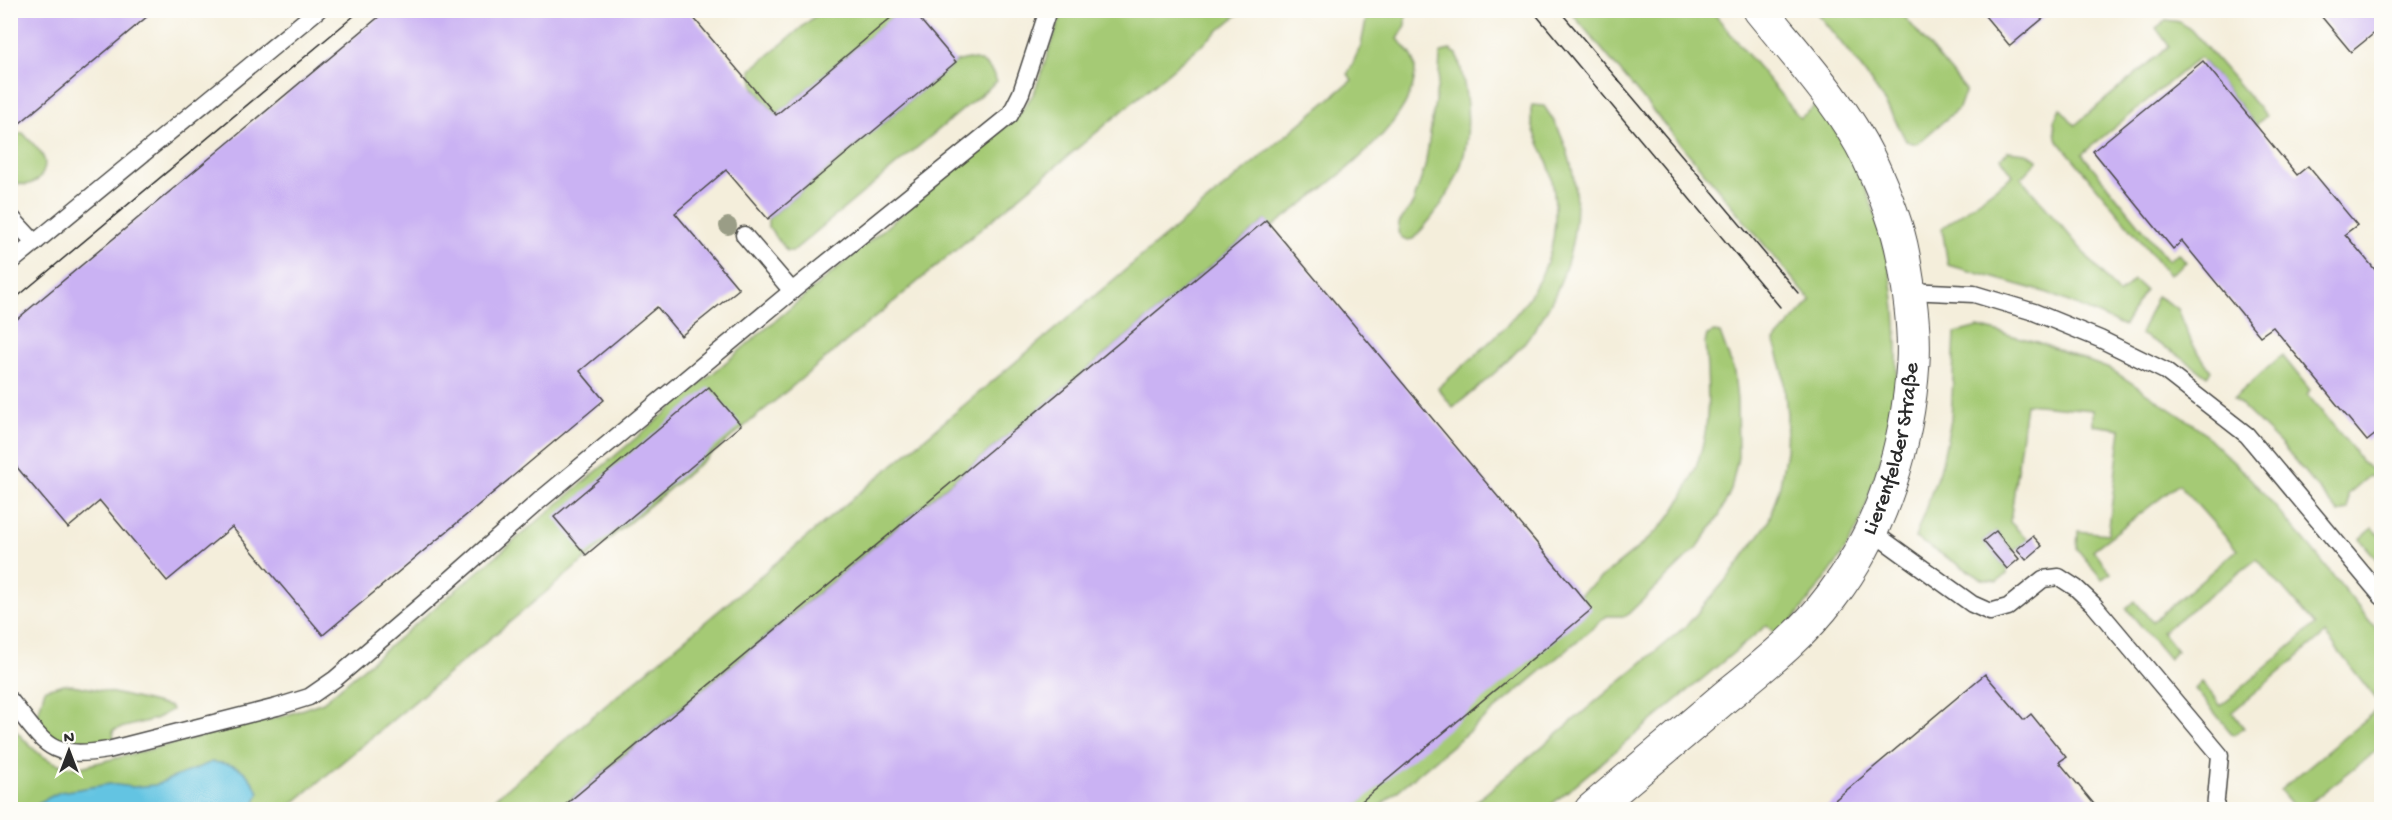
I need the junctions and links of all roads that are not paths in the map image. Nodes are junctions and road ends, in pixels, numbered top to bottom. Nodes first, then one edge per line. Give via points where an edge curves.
1 (318, 10) edge
2 (1048, 10) edge
3 (1760, 10) edge
4 (10, 216) edge
5 (744, 235) dead end
6 (35, 243) junction
7 (10, 263) edge
8 (792, 291) junction
9 (1908, 291) junction
10 (1871, 531) junction
11 (2382, 597) edge
12 (10, 700) edge
13 (1591, 810) edge
14 (2215, 810) edge

1 - 6 lane
2 - 8 lane via 1010,115
3 - 9 street, Lierenfelder Straße via 1825,90 1868,159 1893,217
4 - 6 lane
5 - 8 lane
6 - 7 lane
8 - 12 lane via 309,697 83,754 50,747
9 - 10 street, Lierenfelder Straße via 1913,360 1905,418 1896,460
9 - 11 lane via 1974,294 2034,312 2165,371 2247,435
10 - 13 street, Lierenfelder Straße via 1832,597 1778,654
10 - 14 lane via 1972,604 1990,612 2008,608 2043,579 2059,577 2076,588 2220,755

